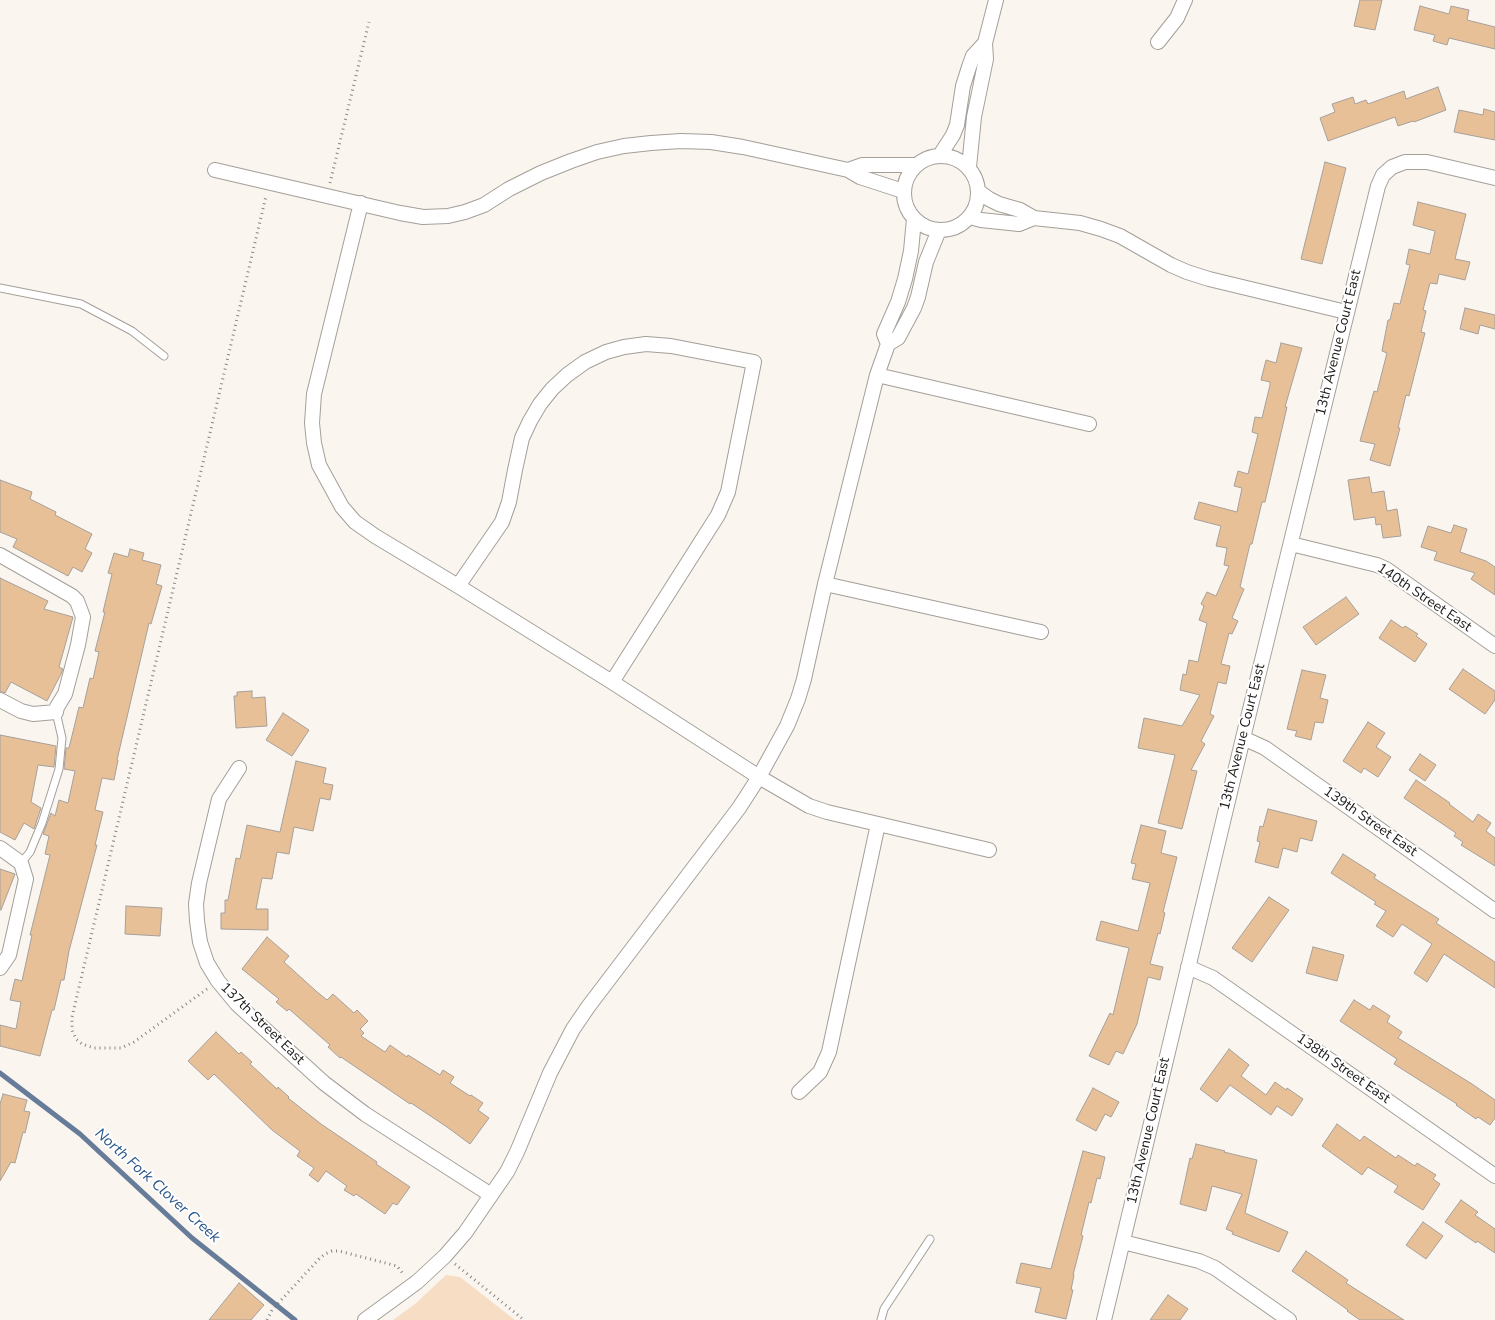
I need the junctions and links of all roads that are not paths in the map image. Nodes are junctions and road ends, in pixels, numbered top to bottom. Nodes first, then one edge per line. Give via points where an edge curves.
1 (996, 0) edge
2 (1185, 0) edge
3 (1158, 42) dead end
4 (985, 43) junction
5 (940, 156) junction
6 (916, 164) junction
7 (969, 167) junction
8 (215, 170) dead end
9 (848, 170) junction
10 (1495, 178) edge
11 (903, 191) junction
12 (978, 191) junction
13 (361, 203) junction
14 (970, 216) junction
15 (914, 218) junction
16 (1034, 218) junction
17 (940, 230) junction
18 (0, 288) edge
19 (1346, 312) junction
20 (888, 344) junction
21 (164, 356) dead end
22 (877, 375) junction
23 (1089, 424) dead end
24 (1291, 544) junction
25 (0, 555) edge
26 (826, 584) junction
27 (458, 586) junction
28 (1042, 632) dead end
29 (1495, 646) edge
30 (612, 682) junction
31 (0, 700) edge
32 (56, 712) junction
33 (1243, 738) junction
34 (239, 768) dead end
35 (759, 777) junction
36 (878, 824) junction
37 (0, 848) edge
38 (990, 850) dead end
39 (22, 866) junction
40 (1495, 911) edge
41 (1188, 967) junction
42 (0, 968) edge
43 (799, 1092) dead end
44 (1495, 1176) edge
45 (491, 1196) junction
46 (930, 1239) dead end
47 (1123, 1242) junction
48 (365, 1320) edge
49 (881, 1320) edge
50 (1104, 1320) edge
51 (1289, 1320) edge

1 - 4 street
2 - 3 street via 1177,18
4 - 5 street via 969,67 957,125
4 - 7 street via 986,59 973,125
5 - 6 street
5 - 7 street via 958,159
6 - 9 street via 862,165
6 - 11 street via 905,181
7 - 12 street
8 - 13 street
9 - 11 street
9 - 13 street via 727,145 661,142 597,152 541,173 484,205 448,216 423,217
10 - 19 street, 13th Avenue Court East via 1427,162 1405,162 1383,175
11 - 15 street
12 - 14 street via 978,201
12 - 16 street via 989,200
13 - 27 street via 314,394 312,423 319,465 342,507 355,522
14 - 16 street via 1019,224
14 - 17 street via 955,228
15 - 17 street via 920,224
15 - 20 street via 905,279 884,334
16 - 19 street via 1080,223 1101,229 1187,272
17 - 20 street via 926,262 914,308 898,338
18 - 21 lane via 81,304 132,331
19 - 24 street, 13th Avenue Court East
20 - 22 street
22 - 23 street
22 - 26 street
24 - 29 street, 140th Street East via 1386,569
24 - 33 street, 13th Avenue Court East
25 - 32 street via 72,596 81,610 82,628 65,694
26 - 28 street
26 - 35 street via 798,699
27 - 30 street
27 - 30 street via 502,522 510,502 522,438 530,421 552,388 567,375 606,352 646,344 754,362 728,492 718,515
30 - 35 street
31 - 32 street via 33,714
32 - 39 lane via 62,738 59,769 42,823
33 - 40 street, 139th Street East via 1265,748
33 - 41 street, 13th Avenue Court East
34 - 45 street, 137th Street East via 219,800 199,883 197,921 207,963 237,1004 324,1083 365,1114
35 - 36 street via 808,806
35 - 45 street via 573,1029 550,1073 517,1152
36 - 38 street
36 - 43 street via 829,1052 820,1072
37 - 39 street
39 - 42 street via 26,878 13,940 9,956
41 - 44 street, 138th Street East via 1213,978
41 - 47 street, 13th Avenue Court East
45 - 48 street via 445,1256 413,1286
46 - 49 lane via 884,1309
47 - 50 street, 13th Avenue Court East
47 - 51 street via 1215,1268

